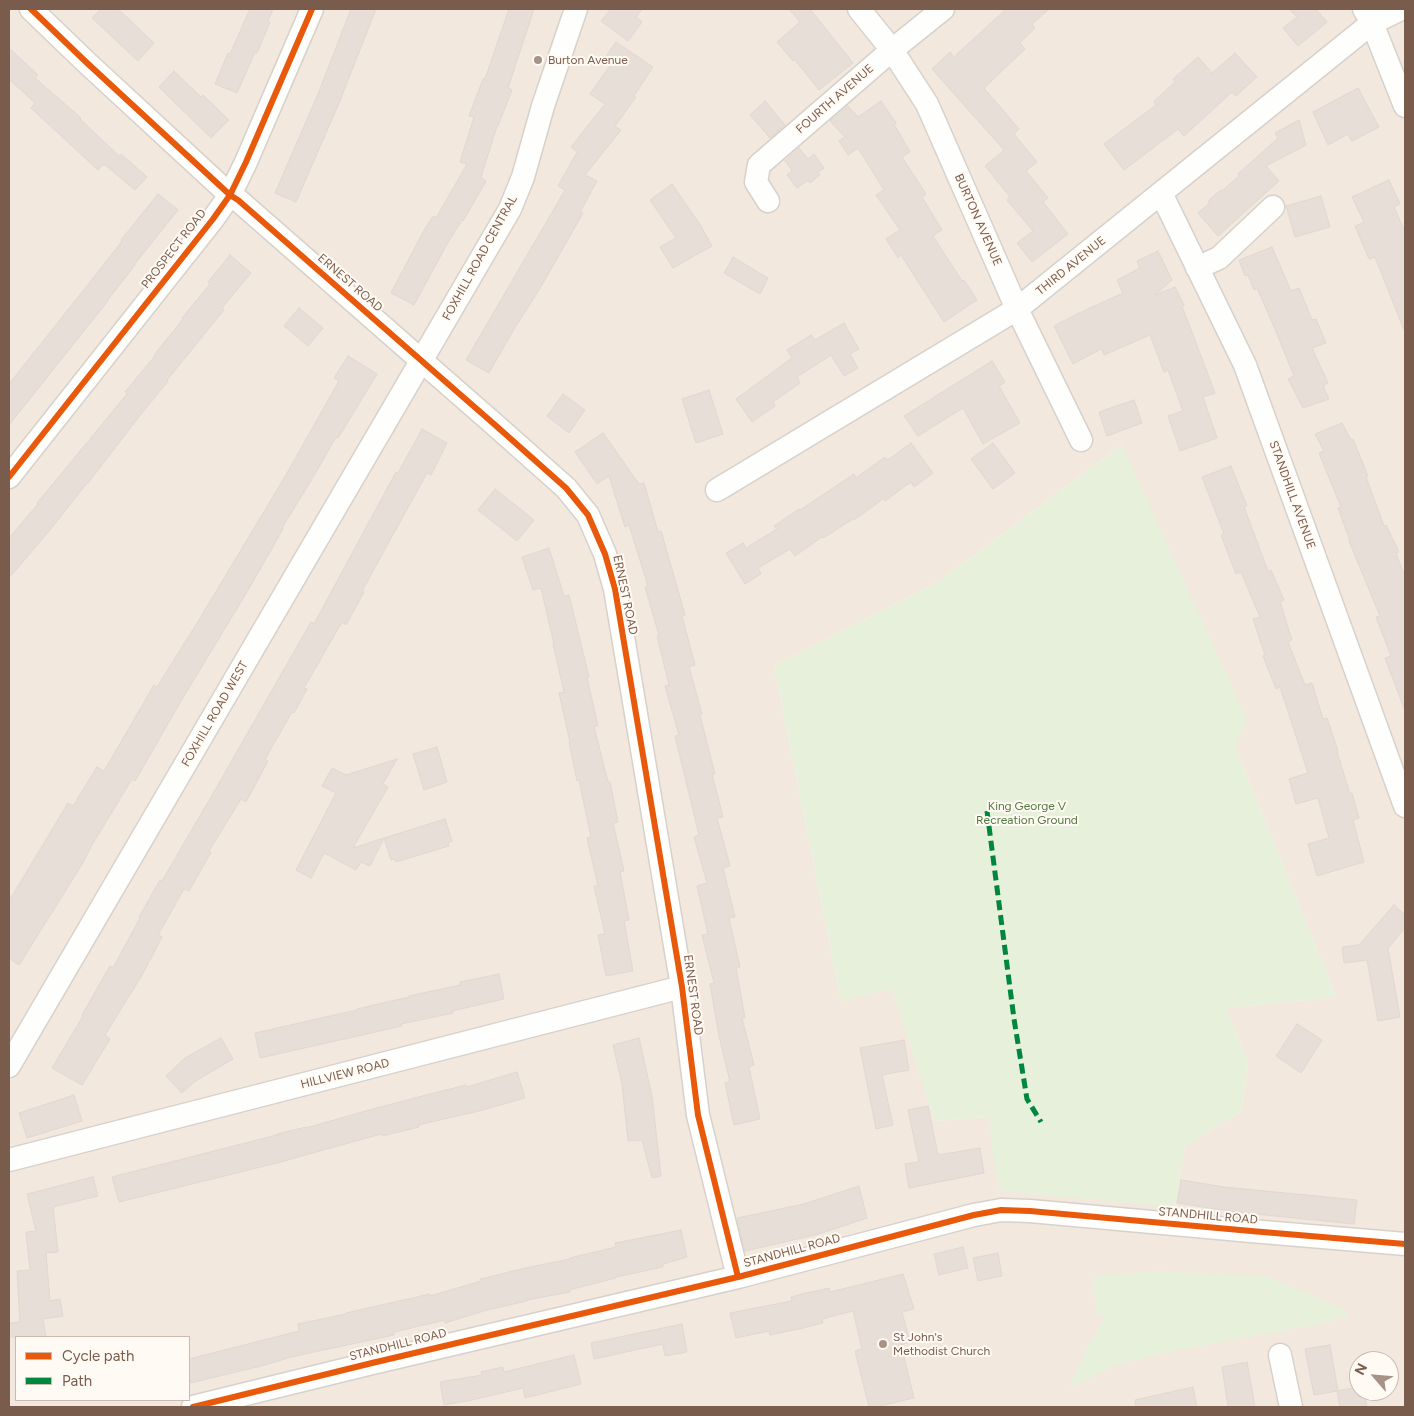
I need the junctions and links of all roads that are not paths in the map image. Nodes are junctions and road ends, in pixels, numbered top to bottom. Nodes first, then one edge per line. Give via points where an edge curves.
1 (30, 9) edge
2 (312, 9) edge
3 (576, 9) edge
4 (859, 9) edge
5 (943, 9) edge
6 (1401, 9) edge
7 (1368, 16) edge
8 (892, 50) junction
9 (1405, 106) edge
10 (1161, 193) junction
11 (230, 195) junction
12 (768, 201) dead end
13 (1273, 207) dead end
14 (1197, 268) junction
15 (1017, 309) junction
16 (422, 361) junction
17 (1081, 440) dead end
18 (9, 477) edge
19 (717, 490) dead end
20 (1405, 806) edge
21 (682, 988) junction
22 (9, 1066) edge
23 (9, 1160) edge
24 (1405, 1244) edge
25 (738, 1277) junction
26 (1280, 1355) dead end
27 (193, 1407) edge
28 (1291, 1407) edge

1 - 11 street, ERNEST ROAD
2 - 11 street, PROSPECT ROAD
3 - 16 street, FOXHILL ROAD CENTRAL via 510,209
4 - 8 street, BURTON AVENUE
5 - 8 street, FOURTH AVENUE
6 - 7 street, THIRD AVENUE
7 - 9 street
7 - 10 street, THIRD AVENUE
8 - 12 street, FOURTH AVENUE via 759,165 756,182
8 - 15 street, BURTON AVENUE via 927,104
10 - 14 street, STANDHILL AVENUE
10 - 15 street, THIRD AVENUE
11 - 16 street, ERNEST ROAD
11 - 18 street, PROSPECT ROAD
13 - 14 street via 1219,258
14 - 20 street, STANDHILL AVENUE via 1245,365
15 - 17 street, BURTON AVENUE
15 - 19 street, THIRD AVENUE
16 - 21 street, ERNEST ROAD via 566,488 588,515 605,554 615,589
16 - 22 street, FOXHILL ROAD WEST
21 - 23 street, HILLVIEW ROAD
21 - 25 street, ERNEST ROAD via 698,1115
24 - 25 street, STANDHILL ROAD via 1001,1210
25 - 27 street, STANDHILL ROAD
26 - 28 street

